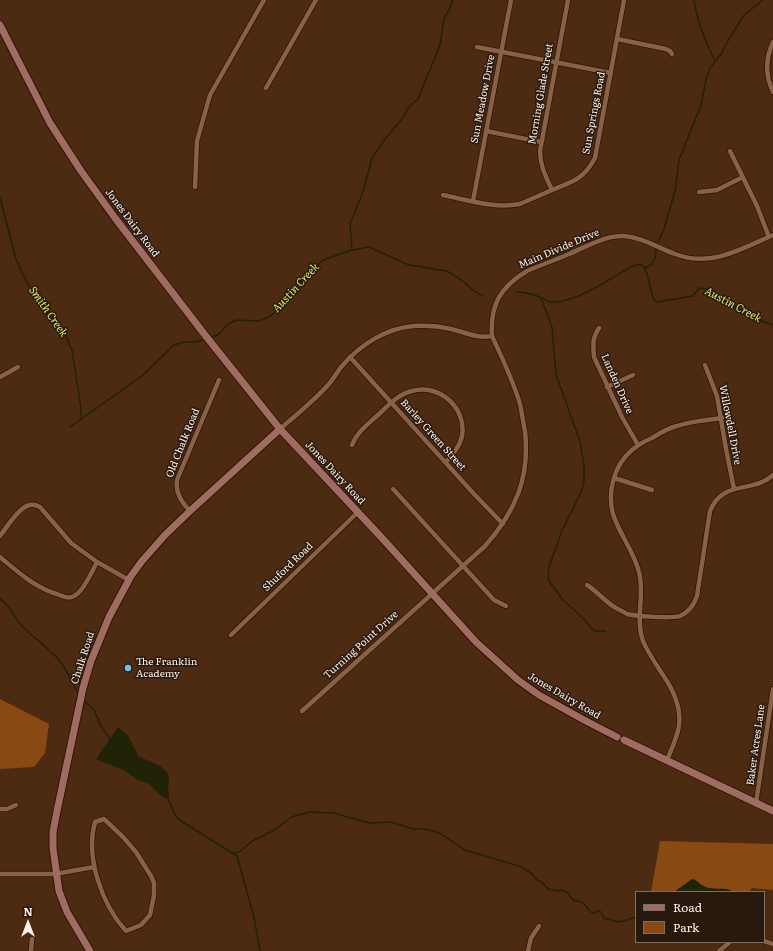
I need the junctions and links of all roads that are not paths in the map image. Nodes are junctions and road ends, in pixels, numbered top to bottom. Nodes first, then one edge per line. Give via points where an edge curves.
1 (264, 0) edge
2 (316, 0) edge
3 (511, 0) edge
4 (568, 0) edge
5 (624, 0) edge
6 (0, 26) edge
7 (617, 40) junction
8 (773, 42) edge
9 (477, 47) dead end
10 (501, 52) junction
11 (672, 54) dead end
12 (556, 62) junction
13 (611, 73) junction
14 (266, 88) dead end
15 (773, 92) edge
16 (486, 131) junction
17 (541, 142) junction
18 (730, 151) dead end
19 (743, 177) junction
20 (195, 188) dead end
21 (552, 190) junction
22 (699, 192) dead end
23 (443, 195) dead end
24 (473, 201) junction
25 (771, 236) edge
26 (599, 328) dead end
27 (492, 336) junction
28 (350, 357) junction
29 (705, 365) dead end
30 (18, 367) dead end
31 (633, 375) dead end
32 (0, 377) edge
33 (219, 380) dead end
34 (607, 387) junction
35 (392, 403) junction
36 (722, 418) junction
37 (280, 429) junction
38 (352, 445) dead end
39 (638, 445) junction
40 (446, 462) junction
41 (773, 475) edge
42 (614, 478) junction
43 (393, 489) dead end
44 (734, 489) junction
45 (652, 490) dead end
46 (190, 511) junction
47 (358, 512) junction
48 (503, 524) junction
49 (0, 536) edge
50 (0, 557) edge
51 (97, 562) junction
52 (463, 566) junction
53 (129, 580) junction
54 (587, 585) dead end
55 (432, 593) junction
56 (506, 606) dead end
57 (640, 616) junction
58 (231, 634) dead end
59 (773, 689) edge
60 (302, 711) dead end
61 (617, 736) joint
62 (624, 740) joint
63 (667, 760) junction
64 (756, 803) junction
65 (16, 805) dead end
66 (0, 809) edge
67 (773, 811) edge
68 (94, 867) junction
69 (0, 874) edge
70 (55, 874) junction
71 (539, 926) dead end
72 (32, 939) dead end
73 (729, 943) edge
74 (31, 951) edge
75 (90, 951) edge
76 (528, 951) edge
77 (719, 951) edge

1 - 20 street via 210,95 197,141
2 - 14 street
3 - 10 street, Sun Meadow Drive
4 - 12 street, Morning Glade Street
5 - 7 street, Sun Springs Road
6 - 37 street, Jones Dairy Road via 64,146 115,218
7 - 11 street via 666,49
7 - 13 street, Sun Springs Road
8 - 15 street via 766,65
9 - 10 street
10 - 12 street
10 - 16 street, Sun Meadow Drive
12 - 13 street
12 - 17 street, Morning Glade Street
13 - 21 street, Sun Springs Road via 597,149 591,164 578,179
16 - 17 street
16 - 24 street, Sun Meadow Drive
17 - 21 street, Morning Glade Street via 541,165
18 - 19 street
19 - 22 street via 717,190
19 - 25 street
21 - 24 street, Sun Springs Road via 520,204 502,206
23 - 24 street, Sun Springs Road
25 - 27 street, Main Divide Drive via 727,256 699,260 676,255 633,238 623,236 601,240 516,278 505,288 496,302 492,316
26 - 34 street, Landen Drive via 594,336 594,357
27 - 28 street via 476,336 437,326 413,326 375,338
27 - 48 street, Main Divide Drive via 520,406 526,443 522,486
28 - 35 street, Barley Green Street
28 - 37 street via 330,383
29 - 36 street, Willowdell Drive
30 - 32 street
31 - 34 street
33 - 46 street, Old Chalk Road via 176,480 178,494
34 - 39 street, Landen Drive
35 - 38 street via 356,436
35 - 40 street, Barley Green Street
35 - 40 street via 404,393 422,389 436,392 452,403 461,419 462,434 456,451
36 - 39 street via 678,425
36 - 44 street, Willowdell Drive
37 - 46 street, Chalk Road
37 - 47 street, Jones Dairy Road
39 - 42 street via 622,461
40 - 48 street, Barley Green Street
41 - 44 street via 761,483
42 - 45 street
42 - 57 street via 611,497 614,514 640,574
43 - 52 street
44 - 57 street via 719,497 710,510 697,596 691,608 678,616
46 - 53 street, Chalk Road via 151,550
47 - 55 street, Jones Dairy Road
47 - 58 street, Shuford Road
48 - 52 street, Main Divide Drive via 486,546
49 - 51 street via 20,510 34,505 44,510 71,543
50 - 51 street via 43,590 68,598 79,593
51 - 53 street
52 - 55 street, Main Divide Drive
52 - 56 street via 494,600
53 - 70 street, Chalk Road via 102,632 88,671 53,832
54 - 57 street via 609,604 628,614
55 - 60 street, Turning Point Drive
55 - 61 street, Jones Dairy Road via 476,642 518,680 552,702
57 - 63 street via 643,641 671,687 679,714 678,731
59 - 64 street, Baker Acres Lane
61 - 62 street, Jones Dairy Road
62 - 63 street, Jones Dairy Road
63 - 64 street, Jones Dairy Road
64 - 67 street, Jones Dairy Road
65 - 66 street
68 - 68 street via 94,826 95,822 104,819 136,852 154,884 150,915 141,924 126,931 121,926 104,898
68 - 70 street
69 - 70 street
70 - 75 street, Chalk Road via 58,891 67,912
71 - 76 street via 531,938
72 - 74 street
73 - 77 street

